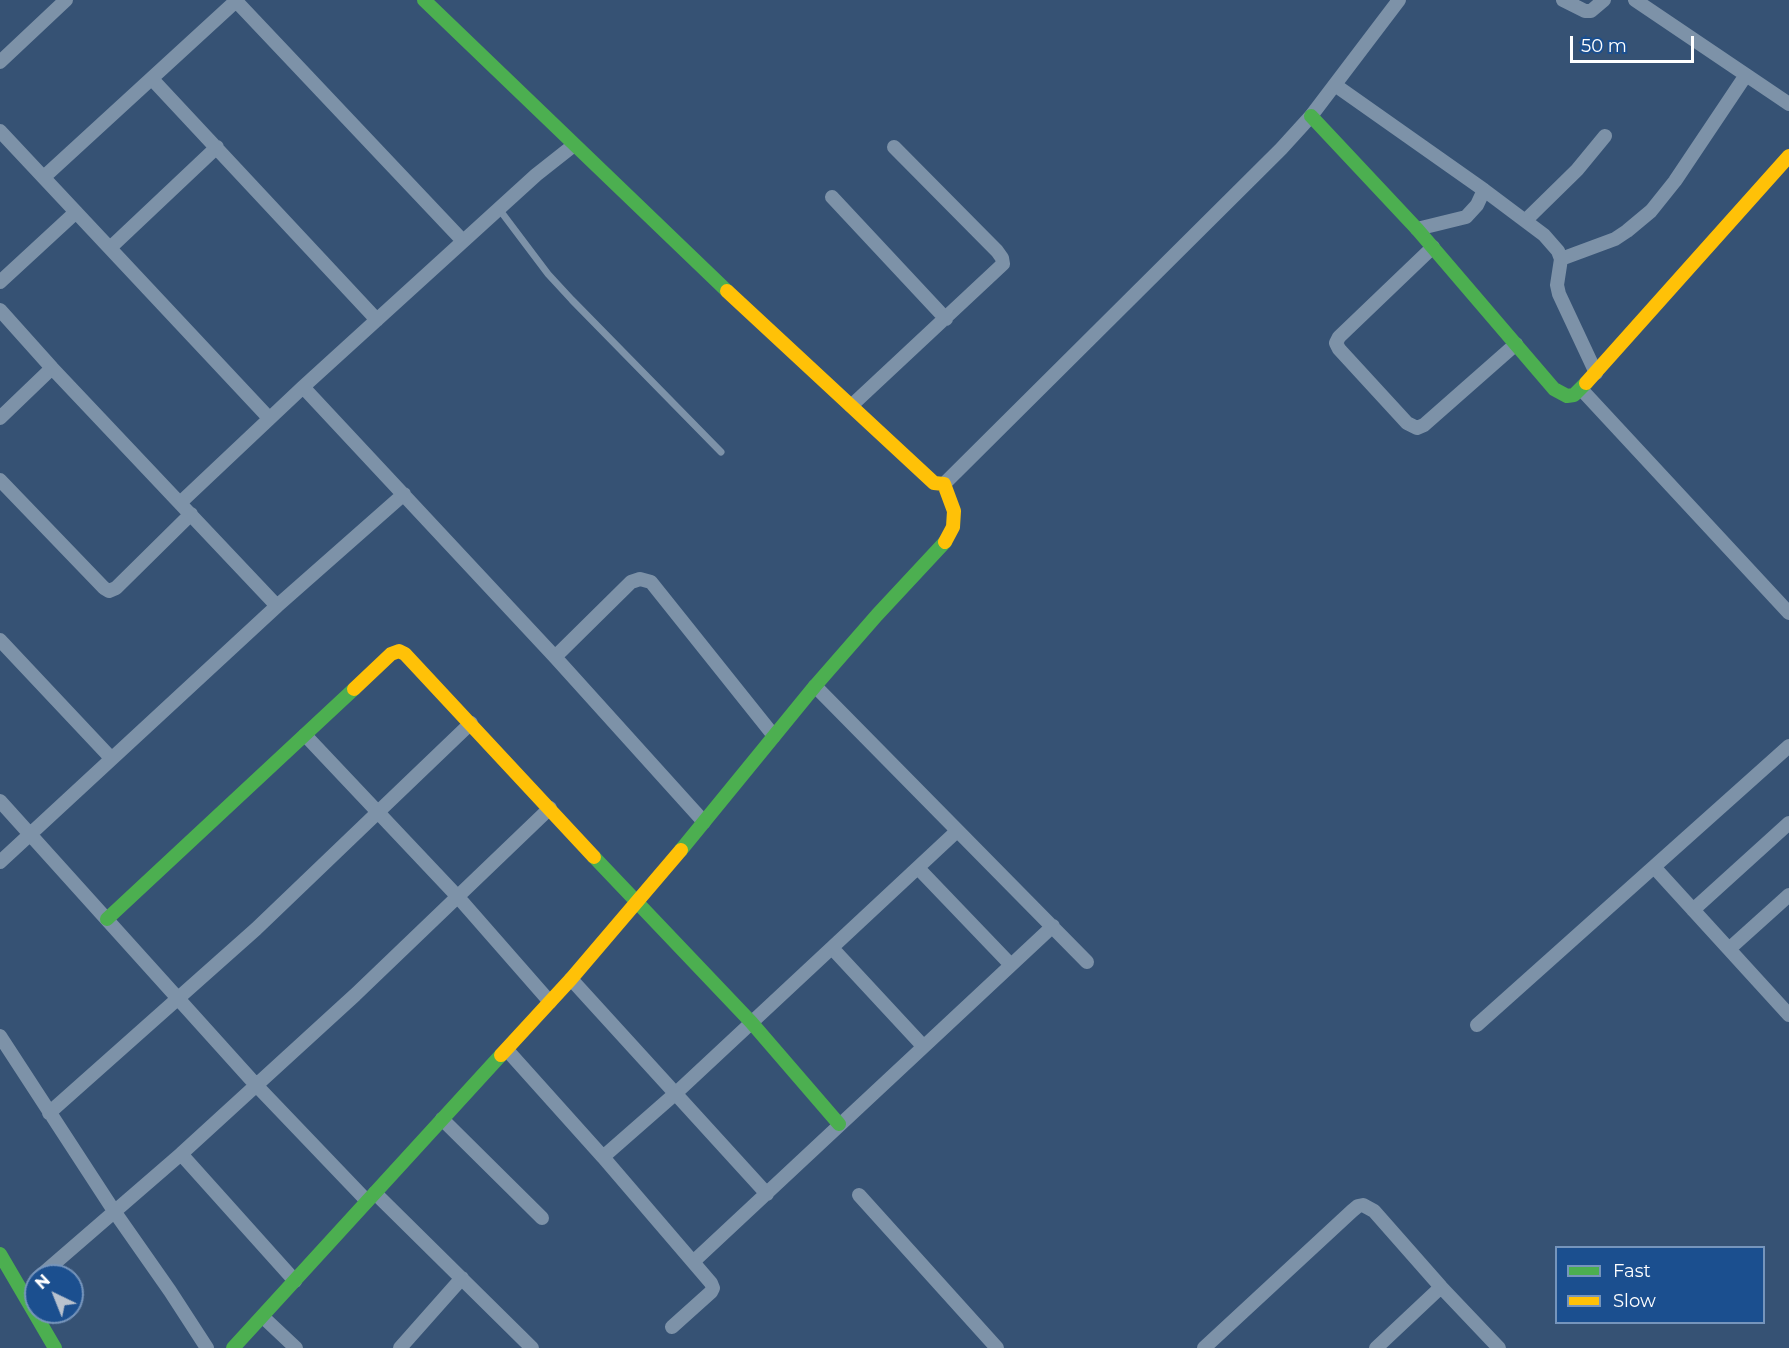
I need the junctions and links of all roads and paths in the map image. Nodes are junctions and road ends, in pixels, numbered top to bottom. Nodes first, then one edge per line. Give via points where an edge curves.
1 (66, 0) edge
2 (424, 0) edge
3 (1399, 0) edge
4 (1563, 0) edge
5 (1604, 0) edge
6 (1635, 0) edge
7 (237, 1) edge
8 (0, 62) edge
9 (1746, 75) junction
10 (152, 79) junction
11 (1335, 85) junction
12 (1789, 104) edge
13 (1311, 116) junction
14 (0, 131) edge
15 (1605, 136) dead end
16 (574, 145) junction
17 (217, 147) junction
18 (894, 147) dead end
19 (1789, 156) edge
20 (44, 177) junction
21 (1485, 190) junction
22 (832, 197) dead end
23 (499, 209) junction
24 (76, 212) junction
25 (1526, 220) junction
26 (1417, 229) junction
27 (463, 242) junction
28 (1433, 247) junction
29 (110, 248) junction
30 (1562, 259) junction
31 (0, 282) edge
32 (0, 310) edge
33 (946, 319) junction
34 (377, 320) junction
35 (1516, 344) junction
36 (52, 368) junction
37 (1596, 374) junction
38 (303, 387) junction
39 (1581, 389) junction
40 (851, 406) junction
41 (0, 418) edge
42 (270, 418) junction
43 (721, 452) dead end
44 (0, 480) edge
45 (944, 484) junction
46 (404, 494) junction
47 (180, 503) junction
48 (191, 514) junction
49 (277, 606) junction
50 (1789, 614) edge
51 (0, 640) edge
52 (555, 657) junction
53 (815, 686) junction
54 (471, 723) junction
55 (305, 735) junction
56 (774, 736) junction
57 (1786, 755) edge
58 (111, 758) junction
59 (0, 801) edge
60 (550, 808) junction
61 (379, 812) junction
62 (704, 822) junction
63 (1789, 822) edge
64 (957, 831) junction
65 (30, 833) junction
66 (0, 862) edge
67 (1654, 867) junction
68 (918, 868) junction
69 (1789, 895) edge
70 (458, 897) junction
71 (637, 903) junction
72 (1693, 910) junction
73 (107, 919) junction
74 (1053, 926) junction
75 (832, 948) junction
76 (1729, 949) junction
77 (1087, 962) dead end
78 (1011, 965) junction
79 (571, 979) junction
80 (178, 998) junction
81 (550, 1002) junction
82 (1789, 1015) edge
83 (751, 1022) junction
84 (1478, 1025) dead end
85 (0, 1036) edge
86 (923, 1046) junction
87 (507, 1050) junction
88 (256, 1085) junction
89 (676, 1093) junction
90 (50, 1113) junction
91 (442, 1119) junction
92 (839, 1124) junction
93 (181, 1154) junction
94 (603, 1157) junction
95 (766, 1194) junction
96 (859, 1195) dead end
97 (371, 1197) junction
98 (114, 1211) junction
99 (542, 1218) dead end
100 (0, 1256) edge
101 (693, 1262) junction
102 (54, 1264) edge
103 (462, 1278) junction
104 (295, 1281) junction
105 (1441, 1287) junction
106 (23, 1292) joint
107 (263, 1317) junction
108 (672, 1327) dead end
109 (55, 1348) edge
110 (207, 1348) edge
111 (233, 1348) edge
112 (296, 1348) edge
113 (400, 1348) edge
114 (532, 1348) edge
115 (997, 1348) edge
116 (1204, 1348) edge
117 (1376, 1348) edge
118 (1499, 1348) edge

1 - 8 street
2 - 16 street
3 - 11 street
4 - 5 street via 1585,11 1591,11
6 - 9 street
7 - 10 street
7 - 27 street
9 - 12 street
9 - 30 street via 1651,211 1615,239
10 - 17 street
10 - 20 street
11 - 13 street
11 - 21 street
13 - 26 street
13 - 45 street
14 - 20 street
15 - 25 street
16 - 23 street
16 - 40 street
17 - 29 street
17 - 34 street
18 - 33 street via 1002,258 998,271
19 - 37 street
20 - 24 street
21 - 25 street
21 - 26 street via 1466,217
22 - 33 street
23 - 27 street
23 - 43 lane via 548,274
24 - 29 street
24 - 31 street
25 - 30 street
26 - 28 street
27 - 34 street
28 - 35 street
28 - 35 street via 1339,338 1339,349 1407,423 1417,428
29 - 42 street
30 - 37 street via 1558,294
32 - 36 street
33 - 40 street
34 - 38 street
35 - 39 street via 1559,393 1574,395
36 - 41 street
36 - 47 street
37 - 39 street
38 - 42 street
38 - 46 street
39 - 50 street
40 - 45 street via 933,483
42 - 47 street
44 - 48 street via 109,591
45 - 53 street via 954,511 949,538
46 - 49 street
46 - 52 street
47 - 48 street
48 - 49 street
49 - 58 street
51 - 58 street
52 - 56 street via 631,582 651,582
52 - 62 street
53 - 56 street
53 - 64 street
54 - 55 street via 399,651
54 - 60 street
54 - 61 street
55 - 61 street
55 - 73 street
56 - 62 street
57 - 67 street
58 - 65 street
59 - 65 street
60 - 70 street
60 - 71 street
61 - 70 street
61 - 80 street
62 - 71 street
63 - 72 street
64 - 68 street
64 - 74 street
65 - 66 street
65 - 73 street
67 - 72 street
67 - 84 street
68 - 75 street
68 - 78 street
69 - 76 street
70 - 81 street
70 - 88 street
71 - 79 street
71 - 83 street
72 - 76 street
73 - 80 street
74 - 77 street
74 - 78 street
75 - 83 street
75 - 86 street
76 - 82 street
78 - 86 street
79 - 81 street
79 - 89 street
80 - 88 street
80 - 90 street
81 - 87 street
83 - 89 street
83 - 92 street
85 - 90 street
86 - 92 street
87 - 91 street
87 - 94 street
88 - 93 street
88 - 97 street
89 - 94 street
89 - 95 street
90 - 98 street
91 - 97 street
91 - 99 street
92 - 95 street
93 - 98 street
93 - 104 street
94 - 101 street
95 - 101 street
96 - 115 street
97 - 103 street
97 - 104 street
98 - 102 street
98 - 110 street
100 - 106 street
101 - 108 street via 713,1288
103 - 113 street
103 - 114 street
104 - 107 street
105 - 116 street via 1374,1211 1358,1206
105 - 117 street
105 - 118 street
106 - 109 street
107 - 111 street
107 - 112 street

